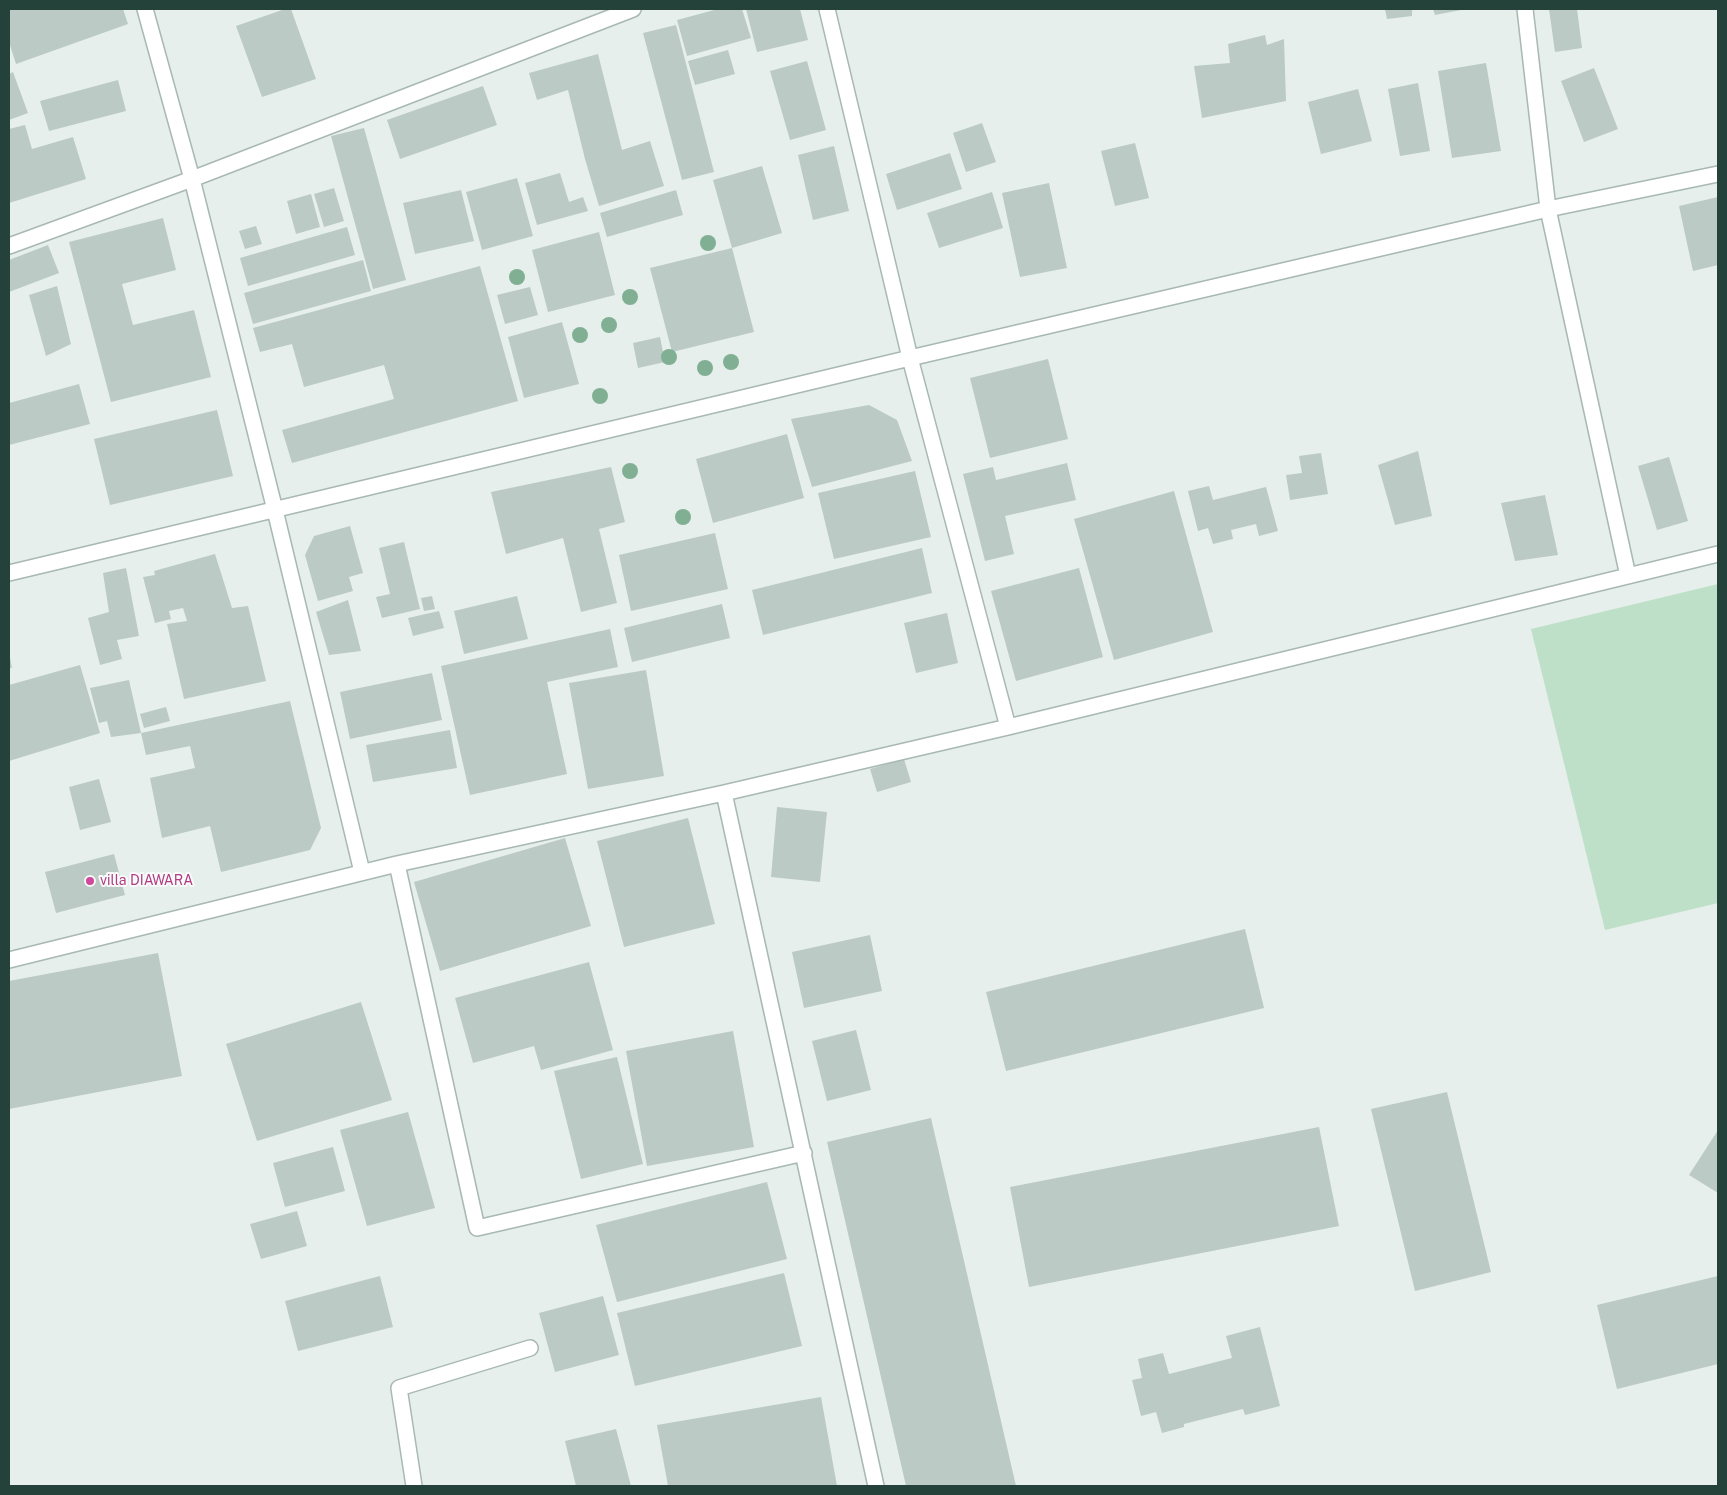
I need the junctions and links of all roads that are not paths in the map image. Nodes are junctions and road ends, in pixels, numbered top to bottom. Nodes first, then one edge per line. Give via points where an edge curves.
1 (145, 9) edge
2 (633, 9) edge
3 (827, 9) edge
4 (1525, 9) edge
5 (1718, 174) edge
6 (192, 178) junction
7 (1548, 209) junction
8 (9, 246) edge
9 (910, 358) junction
10 (275, 510) junction
11 (1718, 554) edge
12 (9, 573) edge
13 (1628, 576) junction
14 (1008, 727) junction
15 (724, 793) junction
16 (396, 864) junction
17 (362, 872) junction
18 (9, 960) edge
19 (804, 1153) junction
20 (530, 1348) dead end
21 (414, 1486) edge
22 (876, 1486) edge

1 - 6 street
2 - 6 street
3 - 9 street
4 - 7 street
5 - 7 street
6 - 8 street
6 - 10 street
7 - 9 street
7 - 13 street
9 - 10 street
9 - 14 street
10 - 12 street
10 - 17 street
11 - 13 street
13 - 14 street
14 - 15 street
15 - 16 street
15 - 19 street
16 - 17 street
16 - 19 street via 477,1228
17 - 18 street
19 - 22 street
20 - 21 street via 398,1388

